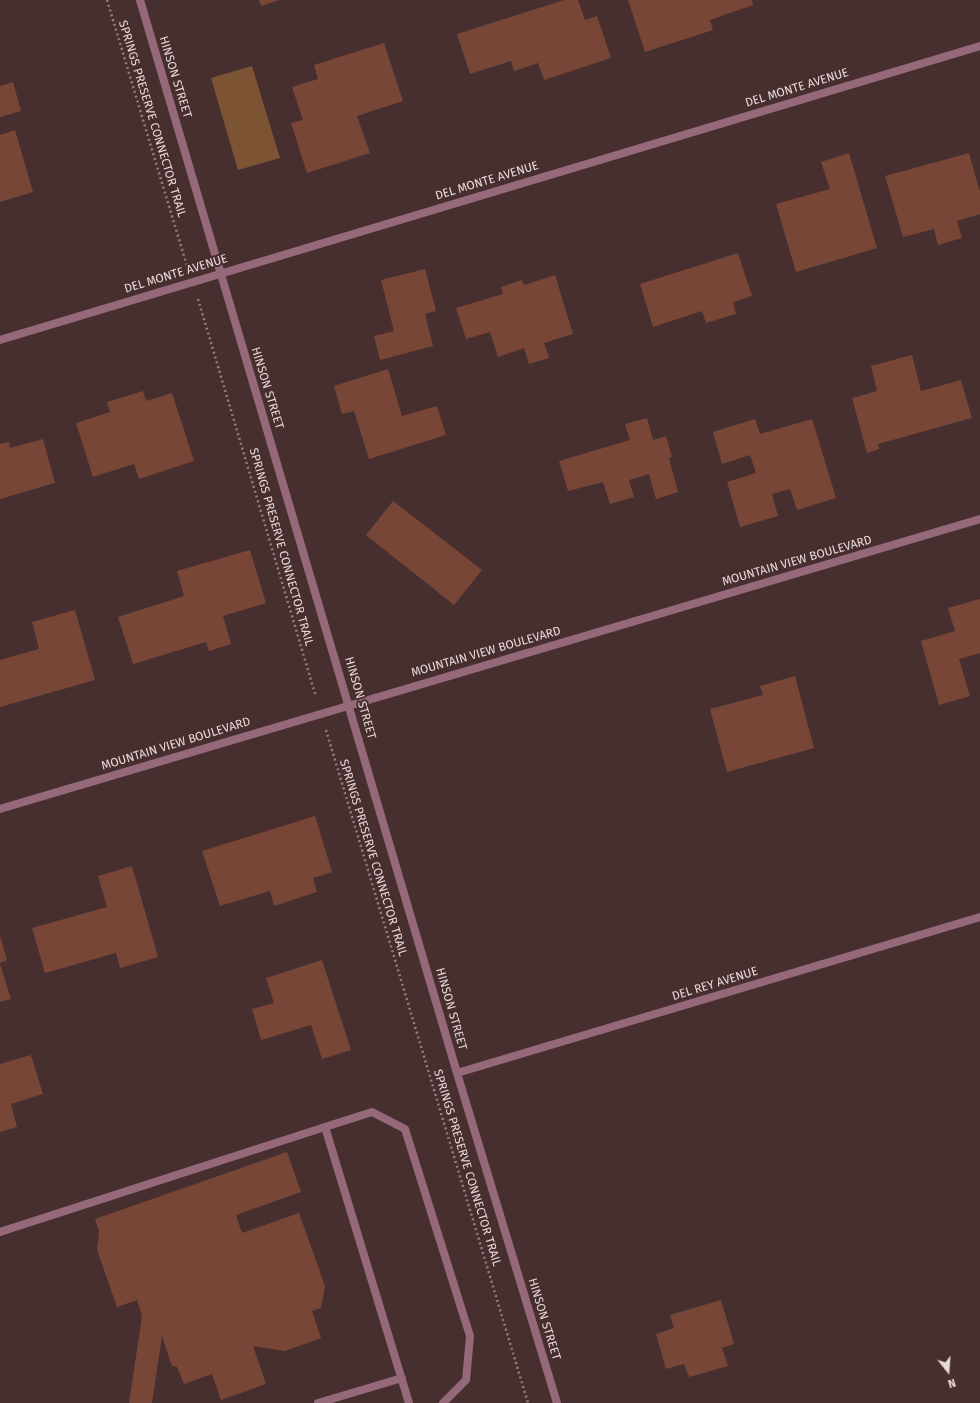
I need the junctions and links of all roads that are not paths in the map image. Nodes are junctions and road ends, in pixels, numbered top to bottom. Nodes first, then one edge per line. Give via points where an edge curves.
1 (140, 0) edge
2 (980, 46) edge
3 (221, 274) junction
4 (0, 340) edge
5 (980, 519) edge
6 (349, 705) junction
7 (0, 809) edge
8 (980, 917) edge
9 (457, 1074) junction
10 (325, 1127) junction
11 (0, 1232) edge
12 (402, 1378) junction
13 (318, 1403) edge
14 (409, 1403) edge
15 (443, 1403) edge
16 (557, 1403) edge

1 - 3 street, HINSON STREET
2 - 3 street, DEL MONTE AVENUE
3 - 4 street, DEL MONTE AVENUE
3 - 6 street, HINSON STREET
5 - 6 street, MOUNTAIN VIEW BOULEVARD
6 - 7 street, MOUNTAIN VIEW BOULEVARD
6 - 9 street, HINSON STREET
8 - 9 street, DEL REY AVENUE
9 - 16 street, HINSON STREET
10 - 11 street
10 - 12 street
10 - 15 street via 372,1112 405,1129 470,1336 466,1380
12 - 13 street
12 - 14 street

